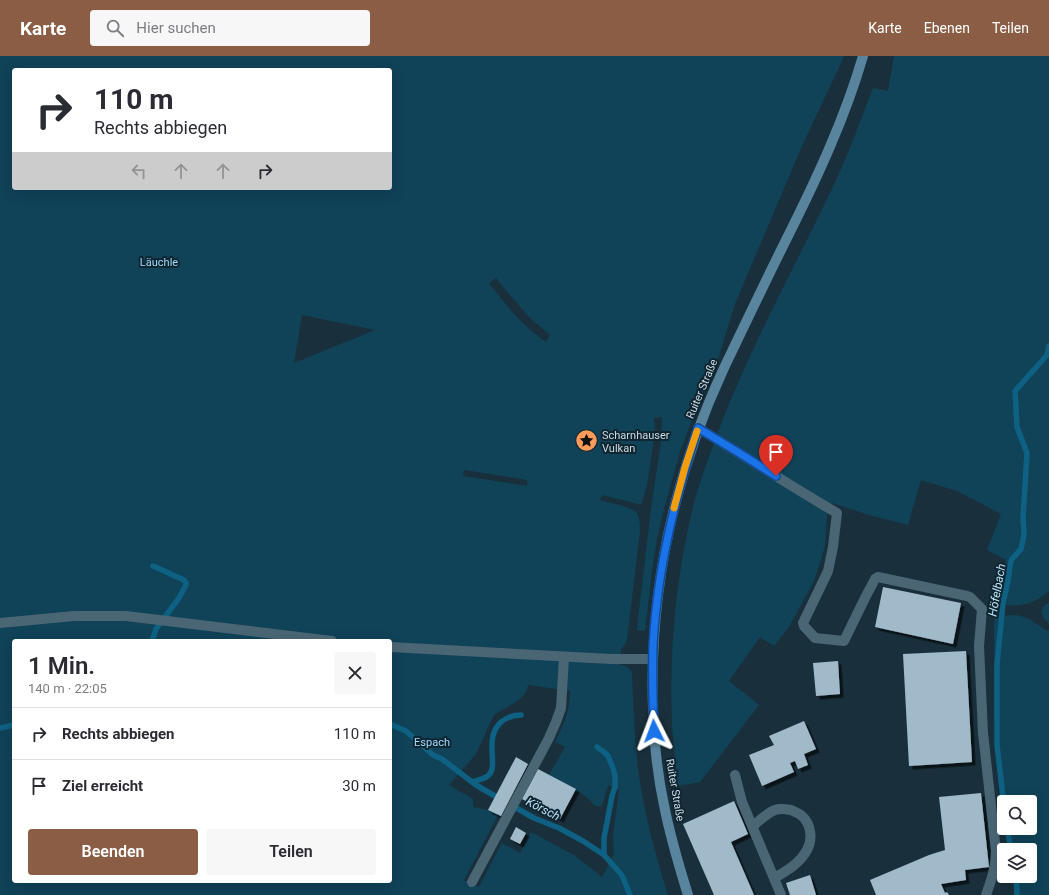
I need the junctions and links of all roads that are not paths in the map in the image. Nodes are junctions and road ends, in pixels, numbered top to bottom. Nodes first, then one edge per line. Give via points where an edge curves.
1 (863, 56) edge
2 (698, 428) junction
3 (0, 623) edge
4 (316, 639) edge
5 (392, 647) edge
6 (564, 656) junction
7 (653, 659) junction
8 (735, 775) dead end
9 (752, 826) junction
10 (774, 878) junction
11 (472, 882) dead end
12 (688, 895) edge
13 (781, 895) edge
14 (986, 895) edge

1 - 2 main road, Ruiter Straße via 833,138 803,206 765,281
2 - 7 main road, Ruiter Straße via 670,521 657,601
2 - 14 lane via 837,513 828,571 803,622 815,638 844,641 878,577 967,596 982,609 979,646 984,733 996,851 994,871
3 - 4 lane via 115,615
5 - 6 lane
6 - 7 lane
6 - 11 lane via 562,700 553,730
7 - 12 main road, Ruiter Straße via 652,681 658,768 666,815
8 - 9 lane
9 - 10 lane
9 - 10 lane via 769,813 781,809 800,814 808,825 810,840 806,853 798,862
10 - 13 lane

